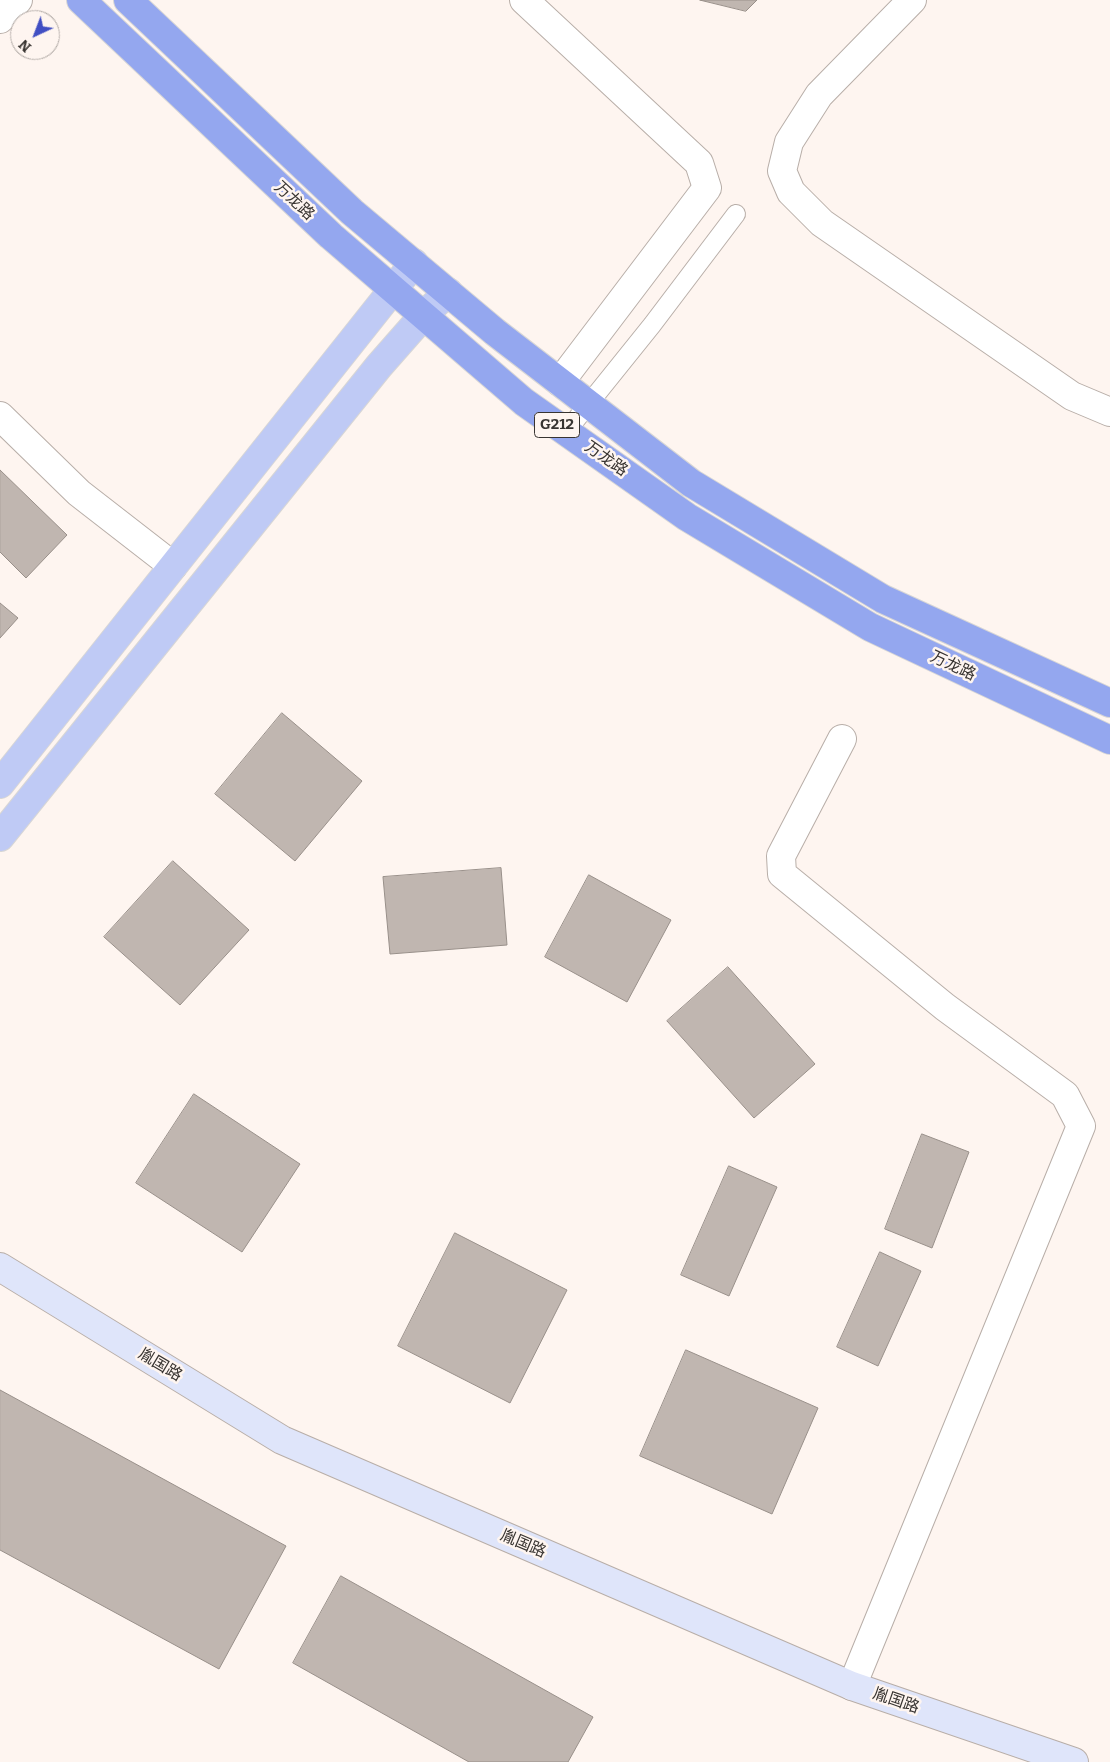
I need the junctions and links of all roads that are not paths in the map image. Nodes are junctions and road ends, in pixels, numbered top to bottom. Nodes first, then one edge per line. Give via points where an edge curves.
1 (18, 0) edge
2 (82, 0) edge
3 (128, 0) edge
4 (524, 0) edge
5 (912, 0) edge
6 (0, 19) edge
7 (736, 214) dead end
8 (414, 264) junction
9 (393, 289) junction
10 (448, 292) junction
11 (424, 316) junction
12 (560, 382) junction
13 (589, 404) junction
14 (1110, 412) edge
15 (0, 416) edge
16 (566, 432) junction
17 (173, 566) junction
18 (1110, 703) edge
19 (842, 739) dead end
20 (1110, 740) edge
21 (0, 784) edge
22 (0, 837) edge
23 (0, 1267) edge
24 (852, 1686) junction
25 (1074, 1762) edge

1 - 6 street
2 - 9 highway, 万龙路 / G212 via 331,236
3 - 8 highway, 万龙路 / G212 via 352,212
4 - 12 street via 699,163 707,188
5 - 14 street via 820,96 789,142 782,171 791,192 822,223 1064,391
7 - 13 lane
8 - 9 main road
8 - 10 highway, 万龙路 / G212
9 - 11 highway, 万龙路 / G212
9 - 17 main road
10 - 11 main road
10 - 12 highway, 万龙路 / G212
11 - 16 highway, 万龙路 / G212 via 524,402
11 - 22 main road via 379,366
12 - 13 highway, 万龙路 / G212
13 - 16 lane
13 - 18 highway, 万龙路 / G212 via 691,483 884,599
15 - 17 street via 79,493
16 - 20 highway, 万龙路 / G212 via 687,516 870,627
17 - 21 main road
19 - 24 street via 781,856 782,874 945,1008 1066,1095 1081,1126
23 - 24 main road, 胤国路 via 282,1440
24 - 25 main road, 胤国路

